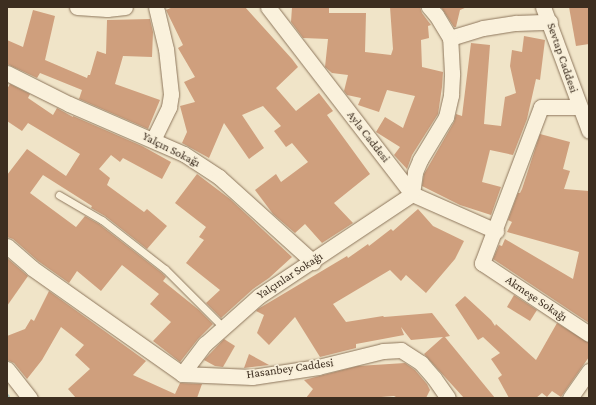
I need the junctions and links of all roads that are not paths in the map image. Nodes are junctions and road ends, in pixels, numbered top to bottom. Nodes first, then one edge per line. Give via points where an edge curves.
1 (77, 7) edge
2 (125, 7) edge
3 (156, 7) edge
4 (268, 7) edge
5 (429, 7) edge
6 (543, 7) edge
7 (550, 22) junction
8 (450, 38) junction
9 (7, 73) edge
10 (579, 107) junction
11 (589, 131) edge
12 (153, 140) junction
13 (412, 194) junction
14 (59, 195) dead end
15 (496, 231) junction
16 (7, 246) edge
17 (313, 262) junction
18 (222, 327) junction
19 (589, 334) edge
20 (7, 369) edge
21 (589, 371) edge
22 (182, 374) junction
23 (30, 398) edge
24 (448, 398) edge
25 (570, 398) edge

1 - 2 street
3 - 12 street via 170,71 171,94 169,107
4 - 13 street, Ayla Caddesi
5 - 8 street
6 - 7 street, Sevtap Caddesi
7 - 8 street via 516,23 483,28
7 - 10 street, Sevtap Caddesi
8 - 13 street via 451,95 446,117 420,160 415,172
9 - 12 street, Yalçın Sokağı via 68,104
10 - 11 street, Sevtap Caddesi
10 - 15 street via 541,107
12 - 17 street, Yalçın Sokağı via 184,154 220,177
13 - 15 street, Ayla Caddesi
13 - 17 street, Yalçınlar Sokağı
14 - 18 lane via 102,220 159,264
15 - 19 street, Akmeşe Sokağı via 482,263
16 - 22 street via 32,268
17 - 18 street, Yalçınlar Sokağı via 259,296
18 - 22 street, Yalçınlar Sokağı
20 - 23 street
21 - 25 street
22 - 24 street, Hasanbey Caddesi via 252,377 318,367 383,351 401,350 420,363

